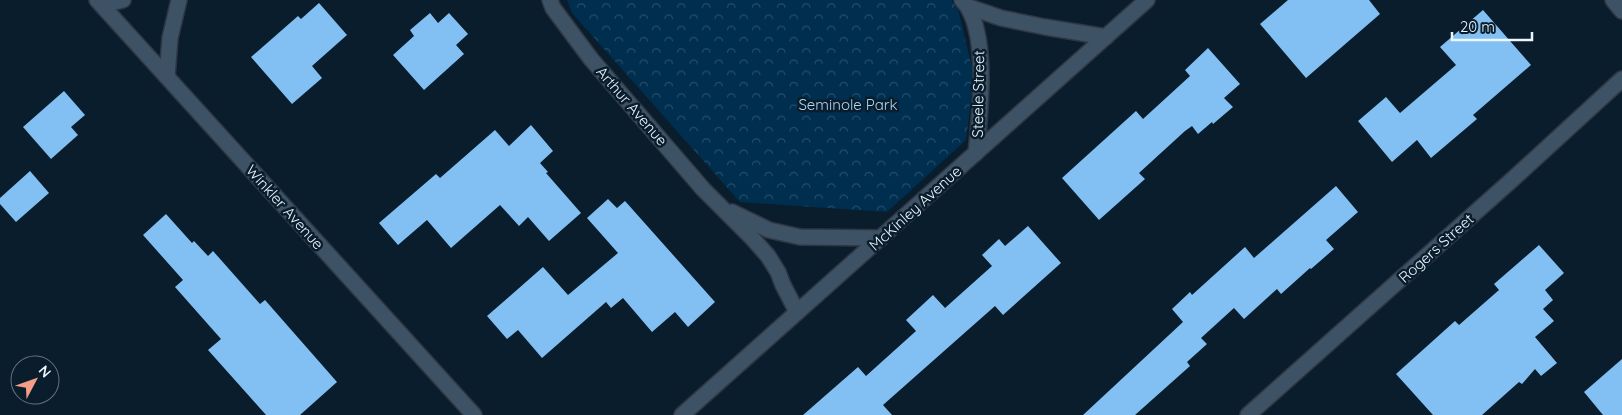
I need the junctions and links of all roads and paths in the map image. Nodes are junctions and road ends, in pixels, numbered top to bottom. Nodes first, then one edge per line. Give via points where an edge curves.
1 (122, 0) edge
2 (179, 0) edge
3 (1147, 0) edge
4 (1613, 0) edge
5 (99, 3) edge
6 (549, 3) edge
7 (965, 3) edge
8 (1622, 10) edge
9 (1106, 37) junction
10 (167, 77) junction
11 (1622, 79) edge
12 (976, 153) junction
13 (720, 207) junction
14 (881, 238) junction
15 (797, 312) junction
16 (474, 415) edge
17 (682, 415) edge
18 (1248, 415) edge

1 - 5 street
2 - 10 street via 170,38
3 - 9 street, McKinley Avenue
4 - 8 street
5 - 10 street, Winkler Avenue
6 - 13 street, Arthur Avenue via 591,59
7 - 9 street, Steele Street via 1001,18
7 - 12 street, Steele Street via 978,35 980,112
9 - 12 street, McKinley Avenue
10 - 16 street, Winkler Avenue
11 - 18 street, Rogers Street
12 - 14 street, McKinley Avenue
13 - 14 street, Arthur Avenue via 769,230 800,237
13 - 15 street, Arthur Avenue via 768,256
14 - 15 street, McKinley Avenue
15 - 17 street, McKinley Avenue

